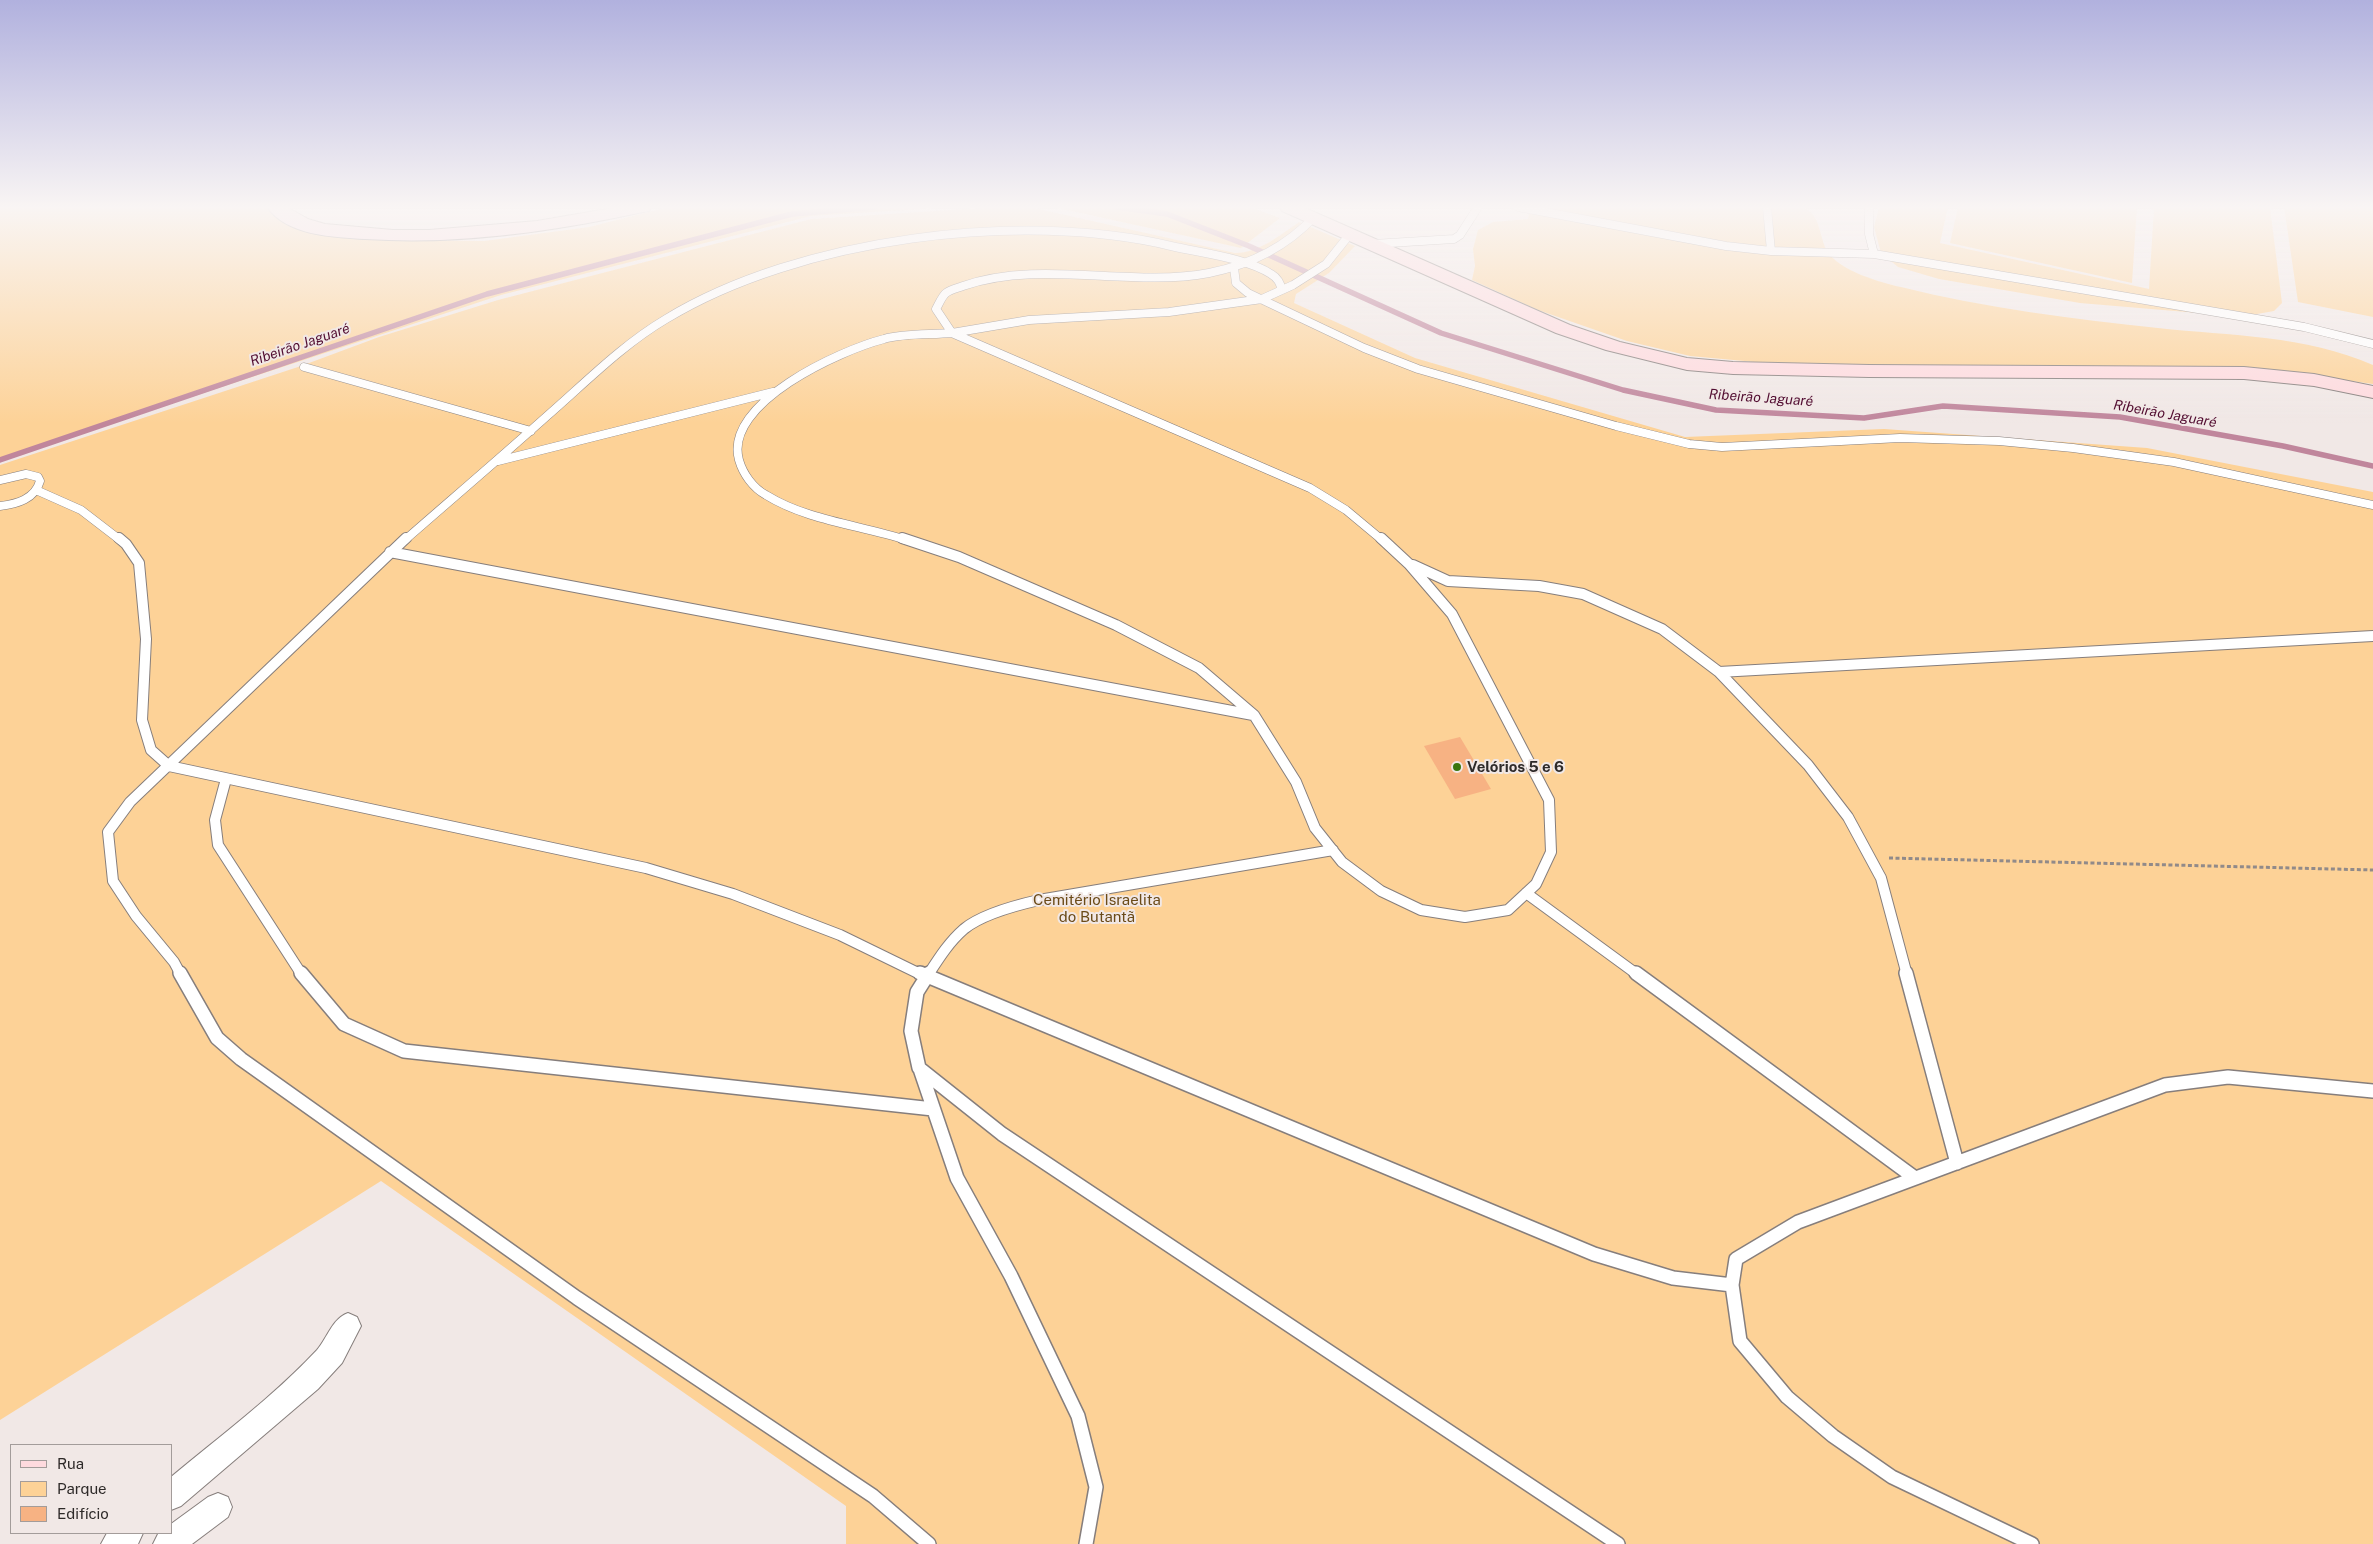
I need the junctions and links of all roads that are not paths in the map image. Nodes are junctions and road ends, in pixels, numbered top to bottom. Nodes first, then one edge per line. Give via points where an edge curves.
1 (750, 279) edge
2 (1000, 279) edge
3 (1233, 279) edge
4 (1277, 279) edge
5 (1303, 279) edge
6 (1451, 279) edge
7 (2022, 279) edge
8 (1282, 290) junction
9 (1262, 298) junction
10 (952, 333) junction
11 (2373, 344) edge
12 (304, 367) dead end
13 (774, 392) junction
14 (2373, 392) edge
15 (531, 431) junction
16 (497, 461) junction
17 (0, 480) edge
18 (36, 490) junction
19 (2373, 505) edge
20 (0, 506) edge
21 (390, 552) junction
22 (1410, 564) junction
23 (2373, 636) edge
24 (1719, 672) junction
25 (1254, 715) junction
26 (169, 766) junction
27 (226, 779) junction
28 (1333, 850) junction
29 (1526, 893) junction
30 (927, 977) junction
31 (919, 1068) junction
32 (2373, 1091) edge
33 (933, 1109) junction
34 (1957, 1163) junction
35 (1915, 1178) junction
36 (1732, 1285) junction
37 (348, 1326) dead end
38 (172, 1495) edge
39 (218, 1507) dead end
40 (127, 1534) edge
41 (116, 1544) edge
42 (168, 1544) edge
43 (929, 1544) edge
44 (1086, 1544) edge
45 (1618, 1544) edge
46 (2032, 1544) edge

1 - 15 lane via 666,319 615,356
2 - 10 lane via 978,282 940,298 935,306 936,315
3 - 9 lane via 1237,286
4 - 8 lane
5 - 8 lane
6 - 14 main road via 1563,329 1612,346 1687,364 1733,368 2244,373 2314,380
7 - 11 lane via 2304,327
8 - 9 lane
9 - 10 lane via 1169,312 1029,320
9 - 19 lane via 1364,348 1418,369 1689,444 1722,447 1900,438 2018,443 2174,462
10 - 13 lane via 904,336 868,344 837,356
10 - 22 lane via 1310,488 1346,510
12 - 15 lane
13 - 16 lane
13 - 25 lane via 756,408 740,433 738,455 743,473 765,494 806,513 880,531 959,557 1116,625 1199,668
15 - 16 lane
16 - 21 lane
17 - 18 lane via 17,474 33,474 40,480
18 - 20 lane via 21,500
18 - 26 lane via 81,510 126,544 139,563 146,638 142,720 151,750
21 - 25 lane
21 - 26 lane
22 - 24 lane via 1448,581 1539,586 1583,594 1662,629
22 - 29 lane via 1452,614 1549,800 1551,852 1536,884
23 - 24 lane
24 - 34 lane via 1808,765 1848,818 1881,878
25 - 28 lane via 1296,782 1315,828
26 - 27 lane
26 - 43 lane via 130,802 108,832 113,881 136,916 174,962 217,1038 241,1059 577,1298 872,1496
27 - 30 lane via 646,868 733,894 840,935
27 - 33 lane via 216,816 214,834 218,845 303,976 344,1024 404,1051
28 - 29 lane via 1342,862 1381,891 1421,910 1465,917 1508,910
28 - 30 lane via 1007,908 965,928 944,950
29 - 35 lane
30 - 31 lane via 917,992 911,1031
30 - 36 lane via 1594,1254 1673,1278
31 - 33 lane
31 - 45 lane via 1002,1134
32 - 34 lane via 2228,1077 2165,1085
33 - 44 lane via 957,1178 1010,1276 1078,1416 1096,1487
34 - 35 lane
35 - 36 lane via 1798,1222 1736,1259
36 - 46 lane via 1740,1341 1787,1397 1892,1478
37 - 38 street via 332,1353 308,1379
39 - 42 street
40 - 41 street

